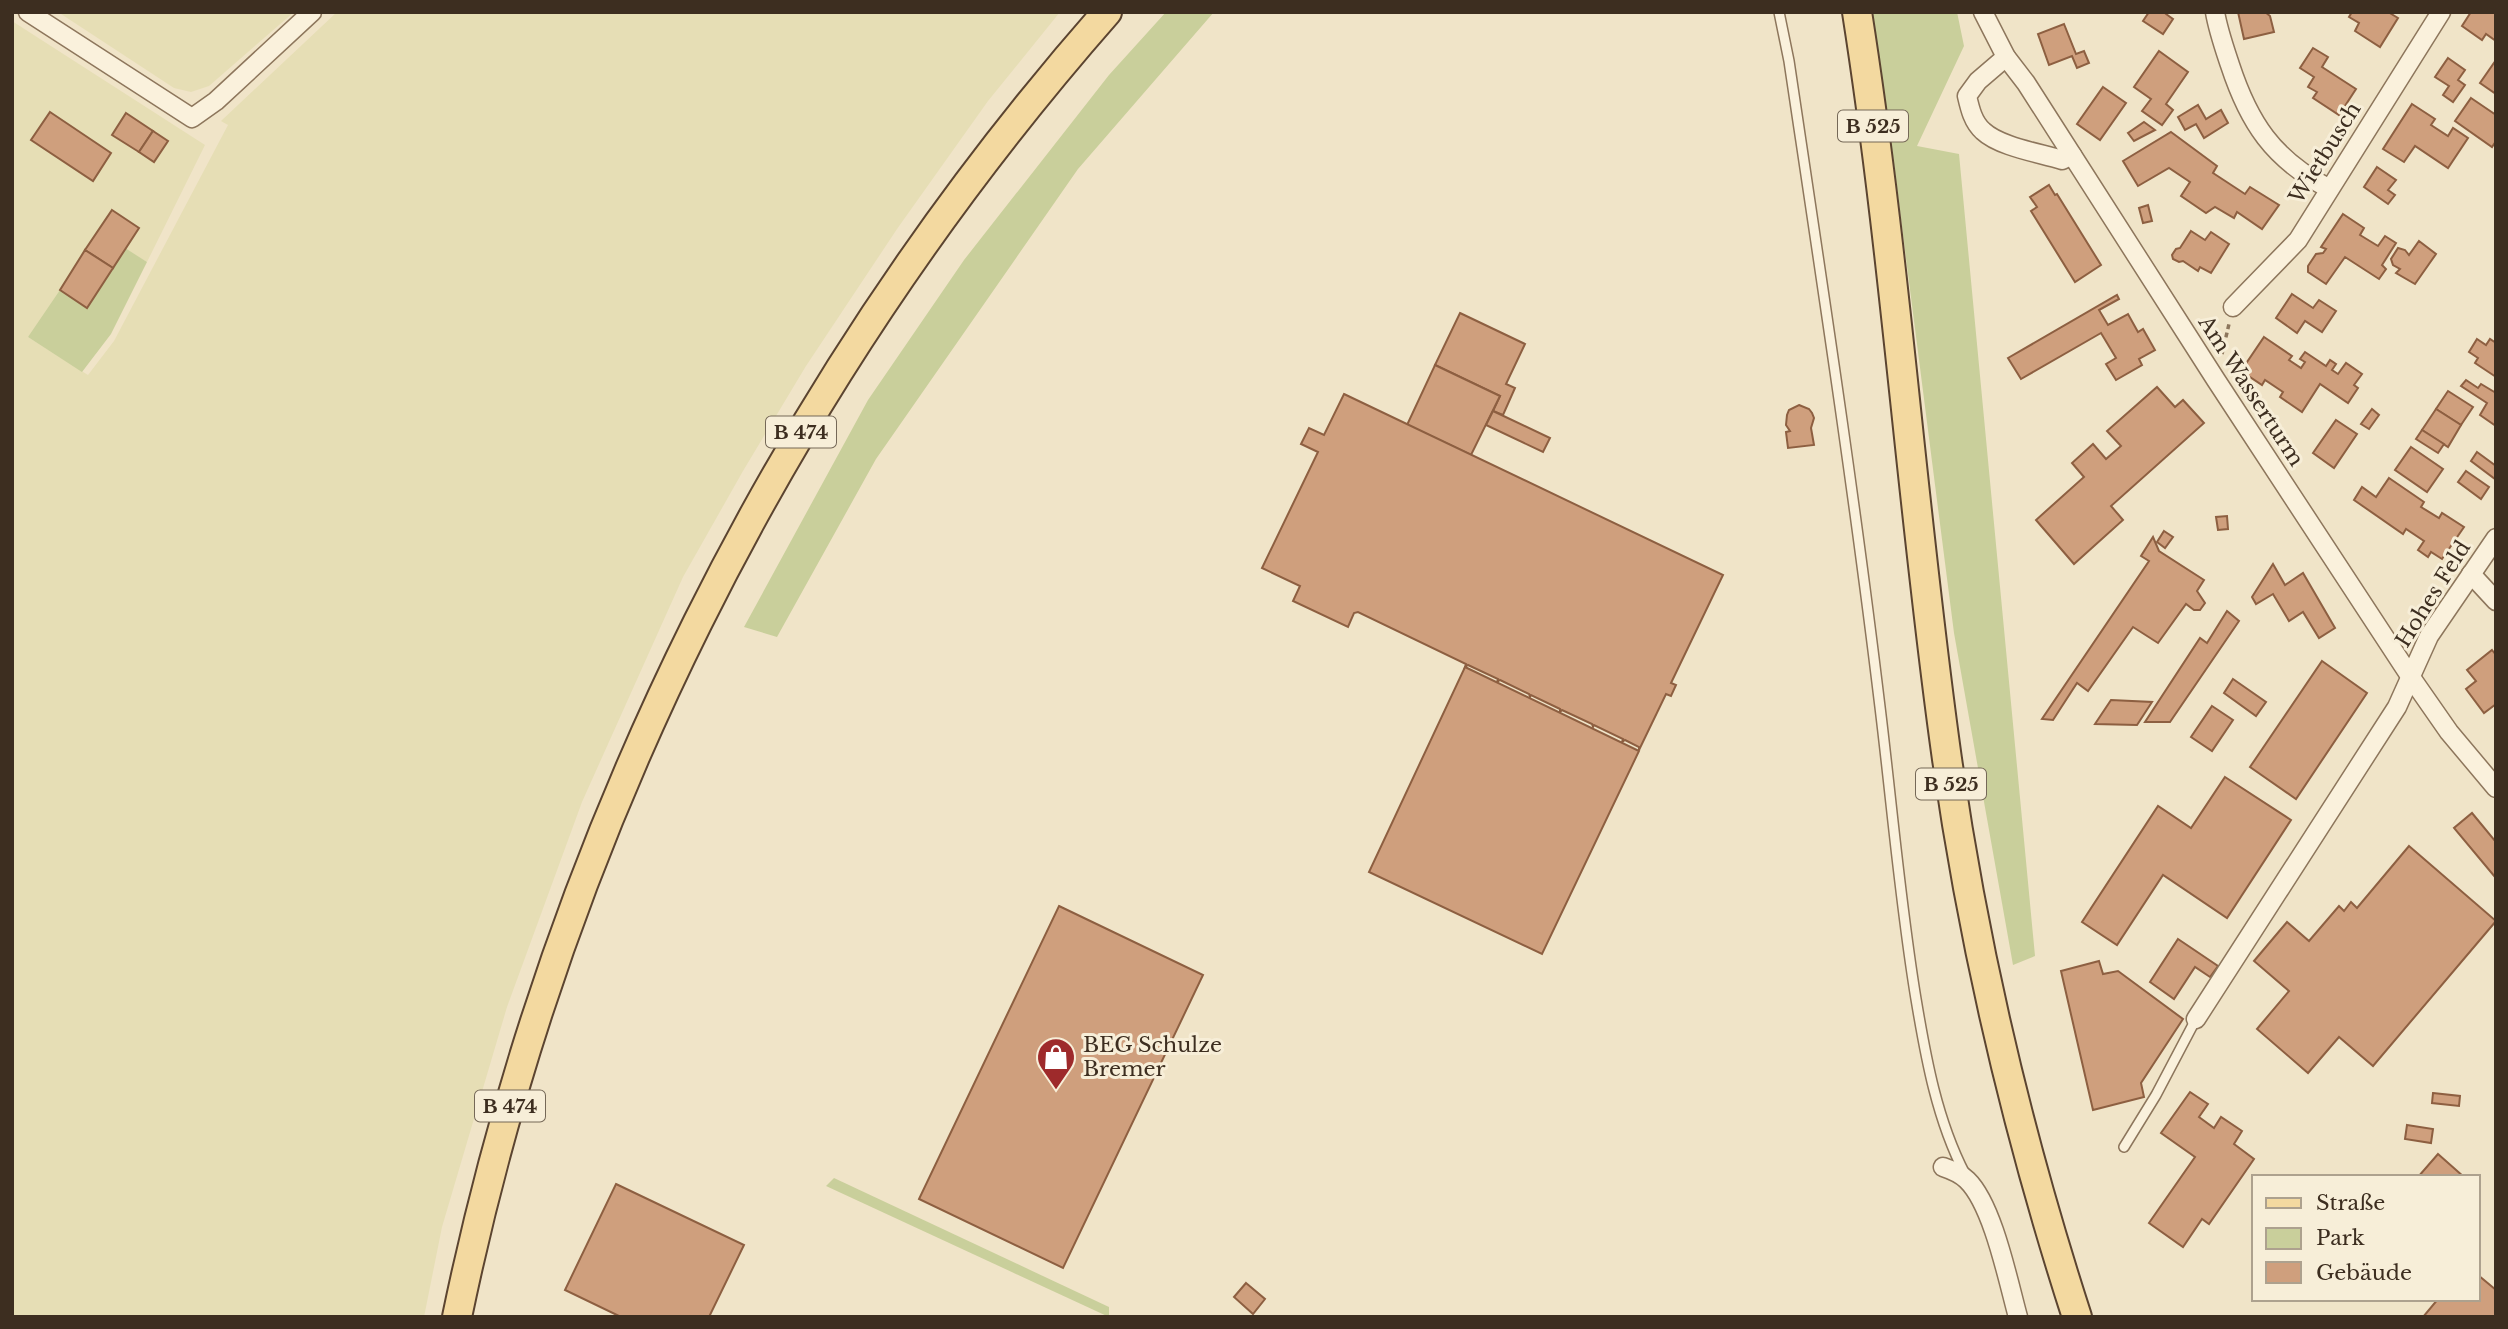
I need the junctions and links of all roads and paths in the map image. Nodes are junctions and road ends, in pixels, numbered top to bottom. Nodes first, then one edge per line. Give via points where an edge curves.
1 (28, 12) edge
2 (312, 12) edge
3 (1107, 12) edge
4 (1779, 12) edge
5 (1857, 12) edge
6 (1983, 12) edge
7 (2214, 12) edge
8 (2441, 12) edge
9 (2006, 57) junction
10 (2072, 155) junction
11 (2329, 188) junction
12 (2233, 307) joint
13 (2216, 380) junction
14 (2496, 538) edge
15 (2471, 574) junction
16 (2496, 601) edge
17 (2410, 676) junction
18 (2496, 788) edge
19 (2196, 1019) joint
20 (2124, 1147) dead end
21 (1943, 1167) dead end
22 (1969, 1181) junction
23 (457, 1317) edge
24 (2018, 1317) edge
25 (2077, 1317) edge

1 - 2 street via 192,118
3 - 23 main road, B 474 via 1019,116 909,264 776,473 690,636 596,850 544,994 498,1146
4 - 22 lane via 1842,416 1905,929 1934,1087 1954,1154
5 - 25 main road, B 525 via 1948,762 2018,1117
6 - 9 street, Am Wasserturm
7 - 11 street via 2232,71 2256,126 2302,174
8 - 11 street, Wietbusch
9 - 10 street, Am Wasserturm
9 - 10 street via 1967,96 1972,115 1984,132 2008,144 2062,160
10 - 13 street, Am Wasserturm
11 - 12 street, Wietbusch via 2298,240
12 - 13 path
13 - 17 street, Am Wasserturm
14 - 15 street, Hohes Feld
15 - 16 street
15 - 17 street, Hohes Feld via 2429,636
17 - 18 street, Am Wasserturm
17 - 19 street via 2397,707
19 - 20 lane
21 - 22 street
22 - 24 street via 1989,1219

